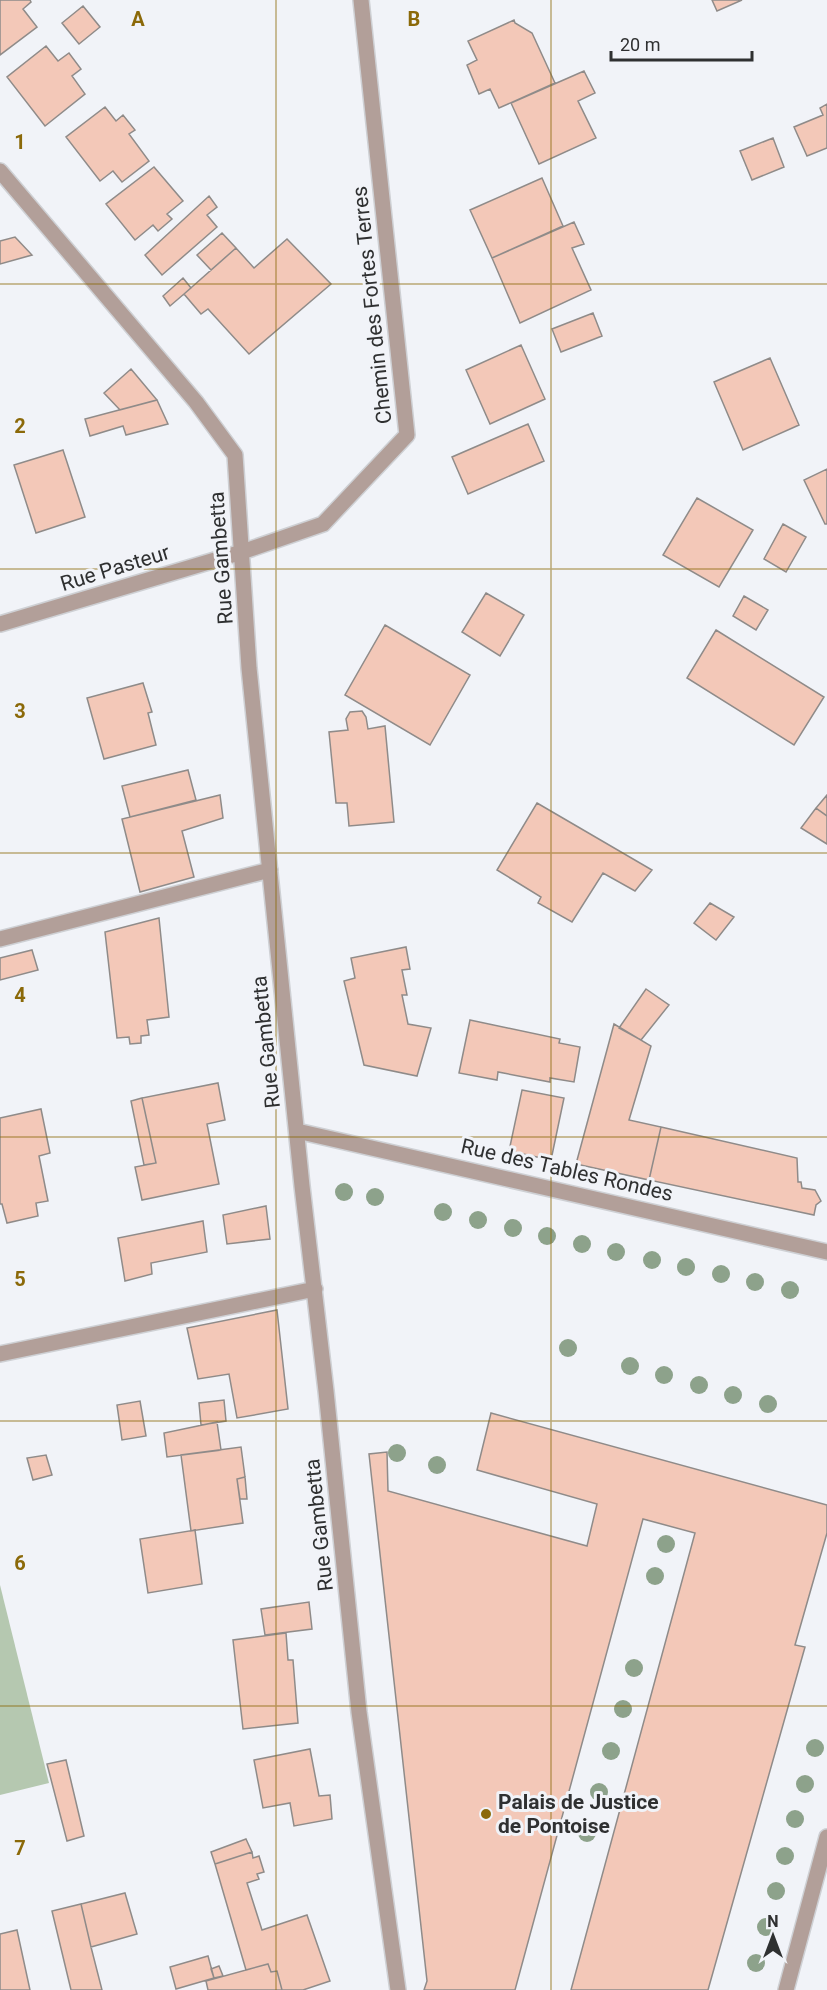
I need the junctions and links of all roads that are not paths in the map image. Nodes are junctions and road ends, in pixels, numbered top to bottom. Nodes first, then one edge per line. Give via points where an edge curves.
1 (361, 0) edge
2 (0, 171) edge
3 (242, 552) junction
4 (0, 624) edge
5 (270, 870) junction
6 (0, 939) edge
7 (297, 1131) junction
8 (827, 1252) edge
9 (315, 1289) junction
10 (0, 1354) edge
11 (827, 1837) edge
12 (398, 1990) edge
13 (786, 1990) edge

1 - 3 street, Chemin des Fortes Terres via 407,435 323,524
2 - 3 street, Rue Gambetta via 196,402 235,455
3 - 4 street, Rue Pasteur
3 - 5 street, Rue Gambetta via 249,668
5 - 6 street
5 - 7 street, Rue Gambetta
7 - 8 street, Rue des Tables Rondes
7 - 9 street, Rue Gambetta
9 - 10 street
9 - 12 street, Rue Gambetta via 358,1713
11 - 13 street

